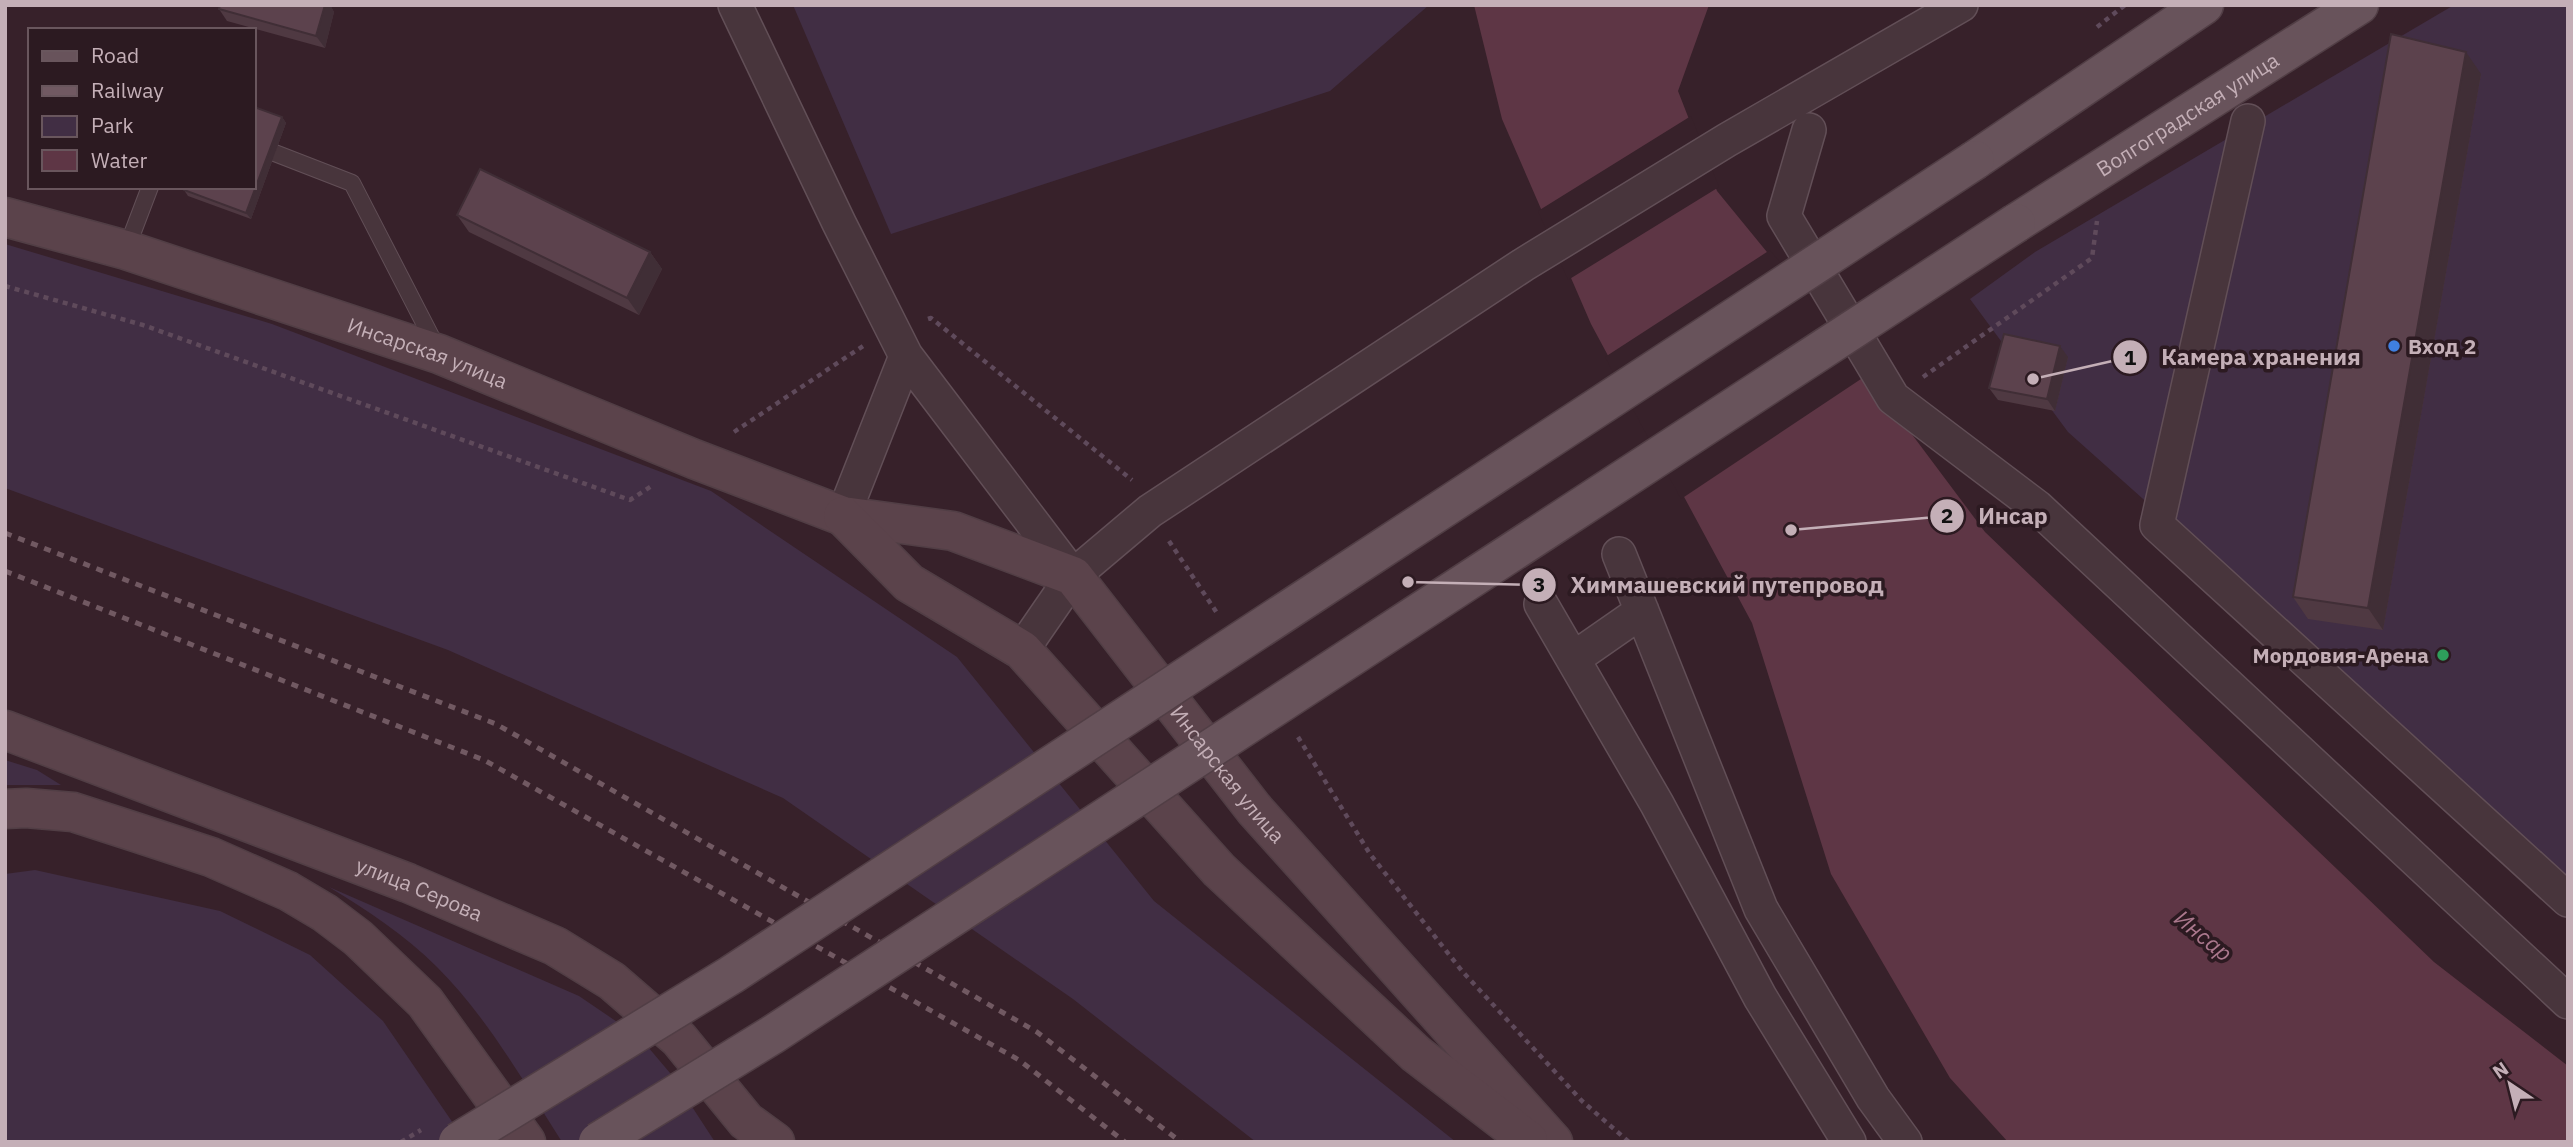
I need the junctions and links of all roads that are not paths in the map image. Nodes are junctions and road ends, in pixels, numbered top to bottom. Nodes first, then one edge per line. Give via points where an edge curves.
1 (735, 5) edge
2 (1961, 5) edge
3 (2204, 5) edge
4 (2359, 5) edge
5 (2248, 121) dead end
6 (1809, 130) dead end
7 (256, 146) edge
8 (149, 189) edge
9 (5, 217) edge
10 (126, 250) junction
11 (439, 354) junction
12 (906, 356) junction
13 (843, 516) junction
14 (1619, 554) dead end
15 (1073, 576) junction
16 (1541, 604) dead end
17 (1642, 611) junction
18 (1022, 650) junction
19 (1573, 659) junction
20 (5, 730) edge
21 (5, 809) edge
22 (2568, 900) edge
23 (2568, 1002) edge
24 (458, 1142) edge
25 (526, 1142) edge
26 (598, 1142) edge
27 (775, 1142) edge
28 (1530, 1142) edge
29 (1553, 1142) edge
30 (1849, 1142) edge
31 (1905, 1142) edge

1 - 12 street
2 - 15 street via 1523,265 1150,511
3 - 24 main road, bridge via 1975,160 731,975
4 - 26 main road, Волгоградская улица, bridge via 2016,223 772,1035
5 - 22 street via 2157,525
6 - 23 street via 1784,216 1893,398 2037,507
7 - 11 lane via 352,183
8 - 10 lane
9 - 10 street, Инсарская улица
10 - 11 street, Инсарская улица
11 - 13 street, Инсарская улица
12 - 13 street
12 - 15 street
13 - 15 street, Инсарская улица via 953,531
13 - 18 street, Инсарская улица via 909,583
14 - 17 street
15 - 18 street
15 - 29 street, Инсарская улица via 1254,809
16 - 19 street
17 - 19 street
17 - 31 street via 1761,909 1873,1098
18 - 28 street, Инсарская улица via 1219,870 1416,1054
19 - 30 street via 1760,997
20 - 27 street, улица Серова via 408,883 555,946 612,981 679,1039 746,1121
21 - 25 street via 73,813 138,833 211,857 325,913 425,1002

